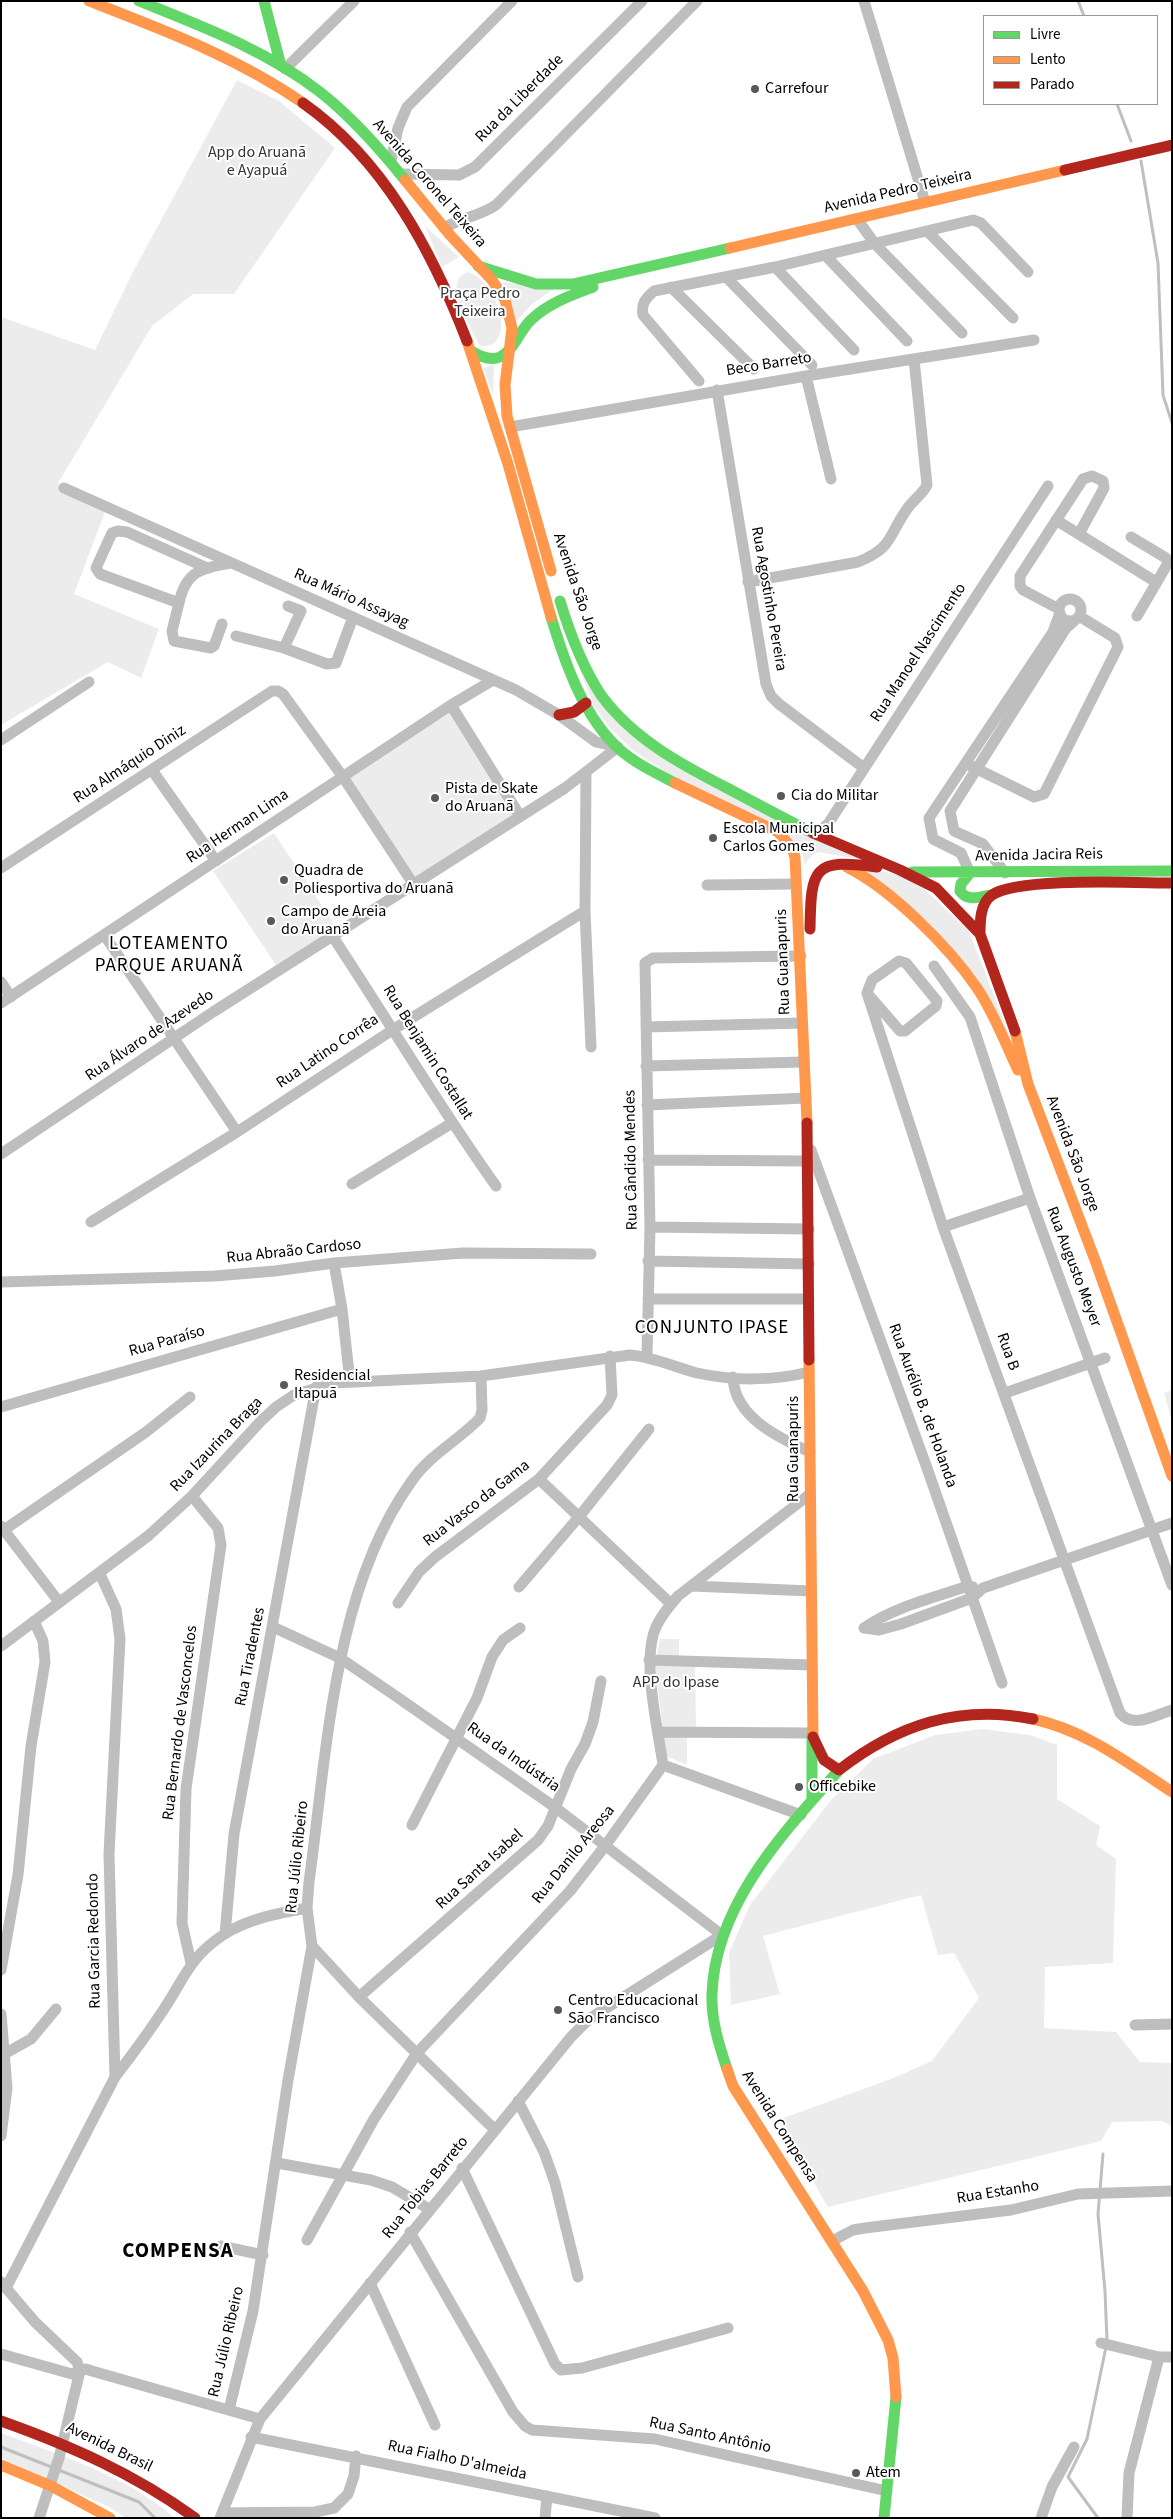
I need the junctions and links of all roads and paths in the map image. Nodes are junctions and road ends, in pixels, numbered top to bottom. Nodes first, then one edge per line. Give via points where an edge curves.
1 (89, 1) edge
2 (139, 1) edge
3 (354, 1) edge
4 (512, 1) edge
5 (642, 1) edge
6 (697, 1) edge
7 (864, 1) edge
8 (266, 2) edge
9 (283, 68) junction
10 (1172, 146) edge
11 (391, 161) junction
12 (402, 174) junction
13 (925, 202) junction
14 (856, 219) junction
15 (927, 231) junction
16 (447, 232) junction
17 (875, 244) junction
18 (825, 255) junction
19 (478, 266) junction
20 (775, 267) junction
21 (632, 271) junction
22 (1028, 272) dead end
23 (727, 278) junction
24 (671, 287) junction
25 (1013, 318) dead end
26 (962, 333) dead end
27 (1034, 340) dead end
28 (907, 341) dead end
29 (513, 343) junction
30 (854, 350) dead end
31 (471, 351) junction
32 (510, 355) joint
33 (914, 359) junction
34 (812, 365) dead end
35 (754, 369) dead end
36 (806, 376) junction
37 (699, 381) dead end
38 (717, 390) junction
39 (510, 427) junction
40 (831, 480) dead end
41 (1048, 486) dead end
42 (64, 488) dead end
43 (1056, 520) junction
44 (1079, 534) junction
45 (1132, 536) dead end
46 (232, 563) junction
47 (205, 568) junction
48 (748, 582) junction
49 (1156, 582) junction
50 (179, 603) junction
51 (288, 606) dead end
52 (1059, 611) junction
53 (1137, 616) dead end
54 (353, 617) junction
55 (1077, 619) junction
56 (222, 624) dead end
57 (236, 636) dead end
58 (284, 648) junction
59 (493, 680) junction
60 (89, 682) dead end
61 (586, 702) junction
62 (452, 706) junction
63 (559, 715) junction
64 (1, 740) edge
65 (618, 747) junction
66 (970, 766) junction
67 (864, 768) junction
68 (152, 770) junction
69 (586, 774) junction
70 (342, 777) junction
71 (520, 816) junction
72 (954, 831) junction
73 (778, 832) joint
74 (813, 833) junction
75 (931, 834) junction
76 (216, 861) junction
77 (834, 863) junction
78 (1, 868) edge
79 (1172, 871) edge
80 (906, 872) junction
81 (970, 873) junction
82 (1004, 873) junction
83 (1172, 883) edge
84 (796, 884) junction
85 (414, 885) junction
86 (707, 885) dead end
87 (991, 895) junction
88 (584, 911) junction
89 (980, 934) junction
90 (105, 936) junction
91 (333, 937) junction
92 (801, 956) junction
93 (934, 966) dead end
94 (1, 982) edge
95 (867, 993) junction
96 (6, 1000) edge
97 (802, 1023) junction
98 (646, 1027) junction
99 (394, 1029) junction
100 (176, 1039) junction
101 (591, 1047) dead end
102 (804, 1062) junction
103 (646, 1066) junction
104 (806, 1098) junction
105 (647, 1106) junction
106 (1038, 1111) junction
107 (452, 1123) junction
108 (237, 1132) junction
109 (808, 1142) junction
110 (1, 1154) edge
111 (648, 1160) junction
112 (808, 1161) junction
113 (352, 1184) dead end
114 (496, 1186) dead end
115 (1030, 1198) junction
116 (90, 1222) dead end
117 (650, 1226) junction
118 (943, 1228) junction
119 (809, 1229) junction
120 (590, 1254) dead end
121 (648, 1261) junction
122 (334, 1263) junction
123 (809, 1264) junction
124 (1, 1282) edge
125 (648, 1299) junction
126 (809, 1299) junction
127 (342, 1309) junction
128 (610, 1356) junction
129 (647, 1356) junction
130 (1105, 1358) dead end
131 (1092, 1363) junction
132 (809, 1372) junction
133 (481, 1376) junction
134 (733, 1378) junction
135 (350, 1382) junction
136 (316, 1387) junction
137 (1004, 1393) junction
138 (190, 1397) dead end
139 (1, 1407) edge
140 (649, 1429) dead end
141 (810, 1452) junction
142 (1172, 1476) edge
143 (539, 1479) junction
144 (810, 1494) junction
145 (192, 1496) junction
146 (578, 1518) junction
147 (1172, 1523) edge
148 (2, 1529) edge
149 (1152, 1530) junction
150 (1063, 1560) junction
151 (100, 1574) junction
152 (1172, 1585) edge
153 (692, 1586) junction
154 (968, 1586) junction
155 (519, 1587) dead end
156 (983, 1588) junction
157 (811, 1591) junction
158 (972, 1598) junction
159 (59, 1602) junction
160 (398, 1603) dead end
161 (671, 1604) junction
162 (34, 1621) junction
163 (273, 1627) junction
164 (520, 1628) dead end
165 (1, 1646) edge
166 (340, 1658) junction
167 (648, 1660) junction
168 (811, 1665) junction
169 (601, 1681) dead end
170 (1002, 1683) dead end
171 (1172, 1710) edge
172 (658, 1732) junction
173 (812, 1733) junction
174 (457, 1739) junction
175 (663, 1765) junction
176 (839, 1770) junction
177 (1172, 1792) edge
178 (812, 1800) junction
179 (556, 1808) junction
180 (801, 1815) junction
181 (412, 1825) dead end
182 (605, 1846) junction
183 (307, 1908) junction
184 (6, 1921) edge
185 (225, 1934) junction
186 (722, 1935) junction
187 (312, 1946) junction
188 (191, 1962) junction
189 (1, 1970) edge
190 (359, 1997) junction
191 (56, 2008) dead end
192 (1, 2014) edge
193 (1135, 2024) dead end
194 (1172, 2024) edge
195 (6, 2053) junction
196 (417, 2053) junction
197 (115, 2077) junction
198 (518, 2101) junction
199 (494, 2129) junction
200 (1, 2136) edge
201 (277, 2164) junction
202 (462, 2168) junction
203 (344, 2175) junction
204 (1172, 2191) edge
205 (429, 2209) junction
206 (410, 2232) junction
207 (307, 2240) dead end
208 (832, 2241) junction
209 (221, 2246) dead end
210 (263, 2255) junction
211 (578, 2277) dead end
212 (370, 2283) junction
213 (4, 2284) edge
214 (728, 2328) dead end
215 (1101, 2343) dead end
216 (1, 2354) edge
217 (1159, 2357) junction
218 (1172, 2357) edge
219 (80, 2371) junction
220 (229, 2410) junction
221 (260, 2419) junction
222 (1, 2421) edge
223 (435, 2425) dead end
224 (251, 2437) junction
225 (63, 2442) junction
226 (1074, 2447) dead end
227 (356, 2456) junction
228 (1, 2465) edge
229 (52, 2481) junction
230 (887, 2491) junction
231 (547, 2496) junction
232 (221, 2515) edge
233 (40, 2517) edge
234 (110, 2518) edge
235 (195, 2518) edge
236 (545, 2518) edge
237 (655, 2518) edge
238 (884, 2518) edge
239 (1041, 2518) edge
240 (1127, 2518) edge

1 - 31 main road, Avenida Coronel Teixeira via 221,54 257,72 313,110 389,187 418,231 446,286
2 - 9 main road, Avenida Coronel Teixeira via 222,35
3 - 9 street
4 - 11 street via 407,107 398,128
5 - 12 street, Rua da Liberdade via 475,167 459,175
6 - 16 street via 496,205
7 - 13 street
8 - 9 main road
9 - 11 main road, Avenida Coronel Teixeira via 340,109
10 - 13 main road, Avenida Pedro Teixeira
11 - 12 main road, Avenida Coronel Teixeira
12 - 16 main road, Avenida Coronel Teixeira
13 - 14 main road, Avenida Pedro Teixeira
14 - 17 street
14 - 21 main road, Avenida Pedro Teixeira
15 - 17 street
15 - 22 street via 967,221 980,223
15 - 25 street
16 - 19 main road, Avenida Coronel Teixeira
17 - 18 street
17 - 26 street
18 - 20 street
18 - 28 street
19 - 21 main road, Avenida Pedro Teixeira via 519,281 555,285
19 - 29 main road, Avenida Coronel Teixeira via 504,297 512,322
20 - 23 street
20 - 30 street
21 - 29 main road, Avenida Pedro Teixeira via 550,306 524,327
23 - 24 street
23 - 34 street
24 - 35 street
24 - 37 street via 654,292 645,300 643,315
27 - 33 street, Beco Barreto
29 - 31 main road via 500,357 489,358
29 - 32 main road, Avenida Coronel Teixeira
31 - 61 main road, Avenida São Jorge via 559,639
32 - 39 main road, Avenida São Jorge via 505,391
33 - 36 street, Beco Barreto
33 - 48 street via 927,478 924,491 906,510 893,537 873,556 858,562
36 - 38 street, Beco Barreto
36 - 40 street
38 - 39 street, Beco Barreto
38 - 48 street, Rua Agostinho Pereira
39 - 74 main road, Avenida São Jorge via 572,638 610,706 633,730 690,770
41 - 67 street, Rua Manoel Nascimento
42 - 46 street, Rua Mário Assayag
43 - 44 street
43 - 44 street via 1083,479 1092,476 1103,481 1104,488
43 - 52 street via 1019,581 1023,590
44 - 49 street
45 - 49 street via 1168,561
46 - 47 street
46 - 54 street, Rua Mário Assayag
47 - 50 street via 191,575
47 - 50 street via 127,532 112,533 97,564 97,571
48 - 67 street, Rua Agostinho Pereira via 764,676 771,696
49 - 53 street
50 - 56 street via 172,631 174,641 211,648
51 - 58 street via 300,611
52 - 55 street via 1064,619
52 - 55 street via 1065,601 1072,600 1080,606
52 - 66 street via 1053,632
54 - 58 street via 336,662 327,664
54 - 59 street, Rua Mário Assayag
55 - 66 street via 1066,628
55 - 66 street via 1115,638 1118,647 1044,794 1034,797
57 - 58 street
59 - 62 street, Rua Herman Lima
59 - 63 street, Rua Mário Assayag
60 - 64 street
61 - 63 main road via 574,713
61 - 65 main road, Avenida São Jorge
62 - 70 street, Rua Herman Lima
62 - 71 street
63 - 65 street, Rua Mário Assayag via 596,742
65 - 69 street, Rua Álvaro de Azevedo
65 - 73 main road, Avenida São Jorge via 651,771
66 - 72 street via 950,811
66 - 75 street via 930,818
67 - 74 street, Rua Manoel Nascimento via 824,828
68 - 70 street, Rua Almáquio Diniz via 272,691 278,691
68 - 76 street
68 - 78 street, Rua Almáquio Diniz
69 - 71 street, Rua Álvaro de Azevedo
69 - 88 street
70 - 76 street, Rua Herman Lima
70 - 85 street
71 - 85 street, Rua Álvaro de Azevedo
72 - 75 street
72 - 82 street via 983,844
73 - 84 main road, Rua Guanapuris via 792,848
74 - 80 main road, Avenida São Jorge
75 - 81 street via 937,842 961,853
76 - 90 street, Rua Herman Lima
77 - 80 main road, Avenida São Jorge via 848,862
77 - 104 main road, Rua Guanapuris via 820,869 812,890 810,1062
77 - 106 main road via 854,869 883,889 953,958 978,990
79 - 82 main road, Avenida Jacira Reis
80 - 81 main road, Avenida Jacira Reis
80 - 89 main road, Avenida São Jorge via 936,888
81 - 82 main road, Avenida Jacira Reis
81 - 87 main road, Avenida Jacira Reis via 960,884 963,896
83 - 87 main road, Avenida Jacira Reis via 1016,886
84 - 86 street
84 - 92 main road, Rua Guanapuris
85 - 91 street, Rua Álvaro de Azevedo
87 - 89 main road via 981,916
88 - 99 street, Rua Latino Corrêa
88 - 101 street
89 - 106 main road, Avenida São Jorge via 1016,1033
90 - 96 street, Rua Herman Lima
90 - 100 street
91 - 99 street, Rua Benjamin Costallat
91 - 100 street, Rua Álvaro de Azevedo
92 - 97 main road, Rua Guanapuris
92 - 98 street, Rua Cândido Mendes via 653,958 645,963
93 - 115 street, Rua Augusto Meyer via 970,1017
94 - 96 street
95 - 95 street via 872,980 898,961 906,963 937,1001 936,1006 905,1031 900,1031
95 - 118 street, Rua B
97 - 98 street
97 - 102 main road, Rua Guanapuris
98 - 103 street, Rua Cândido Mendes
99 - 107 street, Rua Benjamin Costallat
99 - 108 street, Rua Latino Corrêa
100 - 108 street
100 - 110 street, Rua Álvaro de Azevedo
102 - 103 street
102 - 104 main road, Rua Guanapuris
103 - 105 street, Rua Cândido Mendes
104 - 105 street
104 - 109 main road, Rua Guanapuris
105 - 111 street, Rua Cândido Mendes
106 - 142 main road, Avenida São Jorge
107 - 113 street
107 - 114 street, Rua Benjamin Costallat
108 - 116 street, Rua Latino Corrêa
109 - 112 main road, Rua Guanapuris
109 - 154 street, Rua Aurélio B. de Holanda
111 - 112 street
111 - 117 street, Rua Cândido Mendes
112 - 119 main road, Rua Guanapuris
115 - 118 street
115 - 131 street, Rua Augusto Meyer
117 - 119 street
117 - 121 street, Rua Cândido Mendes
118 - 137 street, Rua B
119 - 123 main road, Rua Guanapuris
120 - 122 street, Rua Abraão Cardoso via 463,1253
121 - 123 street
121 - 125 street, Rua Cândido Mendes
122 - 124 street, Rua Abraão Cardoso via 215,1276
122 - 127 street
123 - 126 main road, Rua Guanapuris
125 - 126 street
125 - 129 street, Rua Cândido Mendes
126 - 132 main road, Rua Guanapuris
127 - 135 street
127 - 139 street, Rua Paraíso
128 - 129 street, Rua Izaurina Braga
128 - 133 street, Rua Izaurina Braga
128 - 143 street, Rua Vasco da Gama via 610,1400
129 - 134 street, Rua Izaurina Braga via 697,1373
130 - 131 street
131 - 137 street
131 - 149 street, Rua Augusto Meyer
132 - 134 street, Rua Izaurina Braga via 779,1378
132 - 141 main road, Rua Guanapuris
133 - 135 street, Rua Izaurina Braga
133 - 166 street, Rua Júlio Ribeiro via 480,1418 428,1460 399,1500 369,1560
134 - 141 street via 736,1393 752,1417 779,1438
135 - 136 street, Rua Izaurina Braga
136 - 145 street, Rua Izaurina Braga via 294,1395 276,1407
136 - 163 street, Rua Tiradentes
137 - 150 street, Rua B
138 - 148 street via 146,1432
140 - 146 street
141 - 144 main road, Rua Guanapuris
143 - 146 street
143 - 160 street, Rua Vasco da Gama via 435,1557 419,1572
144 - 153 street
144 - 157 main road, Rua Guanapuris
145 - 151 street, Rua Izaurina Braga
145 - 188 street, Rua Bernardo de Vasconcelos via 218,1528 221,1545 186,1789 182,1922
146 - 155 street
146 - 161 street
147 - 149 street
148 - 159 street
149 - 150 street
149 - 152 street, Rua Augusto Meyer
150 - 156 street
150 - 171 street, Rua B via 1120,1713 1132,1721
151 - 159 street, Rua Izaurina Braga
151 - 197 street, Rua Garcia Redondo via 116,1609 120,1640 109,1854
153 - 157 street
153 - 161 street
154 - 156 street
154 - 158 street, Rua Aurélio B. de Holanda
154 - 158 street via 889,1614 864,1628 879,1630
156 - 158 street
157 - 168 main road, Rua Guanapuris
158 - 170 street, Rua Aurélio B. de Holanda
159 - 162 street, Rua Izaurina Braga
161 - 167 street via 655,1628
162 - 165 street, Rua Izaurina Braga
162 - 184 street via 43,1641 45,1662 32,1739 18,1875
163 - 166 street, Rua da Indústria
163 - 185 street, Rua Tiradentes via 234,1834
164 - 174 street via 503,1640 492,1657
166 - 174 street, Rua da Indústria
166 - 183 street, Rua Júlio Ribeiro
167 - 168 street
167 - 172 street
168 - 173 main road, Rua Guanapuris
169 - 179 street, Rua Santa Isabel via 593,1722
172 - 173 street
172 - 175 street
173 - 176 main road via 821,1759 829,1767
173 - 178 main road, Rua Guanapuris
174 - 179 street, Rua da Indústria
174 - 181 street
175 - 180 street
175 - 182 street, Rua Danilo Areosa
176 - 177 main road, Avenida Compensa via 876,1744 923,1723 982,1714 1011,1715 1062,1727 1108,1751
176 - 178 main road, Avenida Compensa
178 - 180 main road, Avenida Compensa
179 - 182 street, Rua da Indústria
179 - 190 street, Rua Santa Isabel via 548,1826 526,1853
180 - 186 main road, Avenida Compensa via 748,1884
182 - 186 street, Rua da Indústria
182 - 196 street, Rua Danilo Areosa via 570,1891
183 - 185 street via 275,1914
183 - 187 street, Rua Júlio Ribeiro
184 - 189 street
185 - 188 street
186 - 198 street, Rua Tobias Barreto via 589,2019
186 - 208 main road, Avenida Compensa via 714,1969 712,2009 725,2068 733,2086
187 - 190 street
187 - 201 street, Rua Júlio Ribeiro
188 - 197 street via 165,2008
190 - 196 street
191 - 195 street via 31,2039
192 - 195 street
193 - 194 street
195 - 200 street via 7,2088
196 - 199 street
196 - 203 street, Rua Danilo Areosa via 394,2085
197 - 213 street, Rua Garcia Redondo
198 - 199 street, Rua Tobias Barreto
198 - 211 street via 544,2152 555,2183
199 - 202 street, Rua Tobias Barreto
201 - 203 street
201 - 210 street, Rua Júlio Ribeiro
202 - 205 street, Rua Tobias Barreto
202 - 214 street via 561,2370 582,2368
203 - 205 street via 392,2187
203 - 207 street, Rua Danilo Areosa
204 - 208 street, Rua Estanho via 1078,2194 1011,2210 853,2230
205 - 206 street, Rua Tobias Barreto
206 - 212 street, Rua Tobias Barreto
206 - 230 street, Rua Santo Antônio via 513,2412 532,2430 655,2439
208 - 230 main road, Avenida Compensa via 879,2317 893,2358 896,2399
209 - 210 street
210 - 220 street, Rua Júlio Ribeiro
212 - 221 street, Rua Tobias Barreto
212 - 223 street
213 - 219 street via 35,2322 77,2362
215 - 217 street
216 - 219 street via 72,2374
217 - 218 street
217 - 240 street via 1129,2473
219 - 220 street via 92,2371
219 - 225 street
220 - 221 street
221 - 224 street, Rua Tobias Barreto
222 - 225 main road, Avenida Brasil
224 - 227 street, Rua Fialho D'almeida
224 - 232 street, Rua Tobias Barreto
225 - 229 street
225 - 235 main road, Avenida Brasil via 123,2470
226 - 239 street via 1052,2487
227 - 231 street, Rua Fialho D'almeida
227 - 232 street via 348,2494 334,2508 315,2512
228 - 229 main road
229 - 233 street
229 - 234 main road
230 - 238 main road, Avenida Compensa
231 - 236 street
231 - 237 street, Rua Fialho D'almeida

